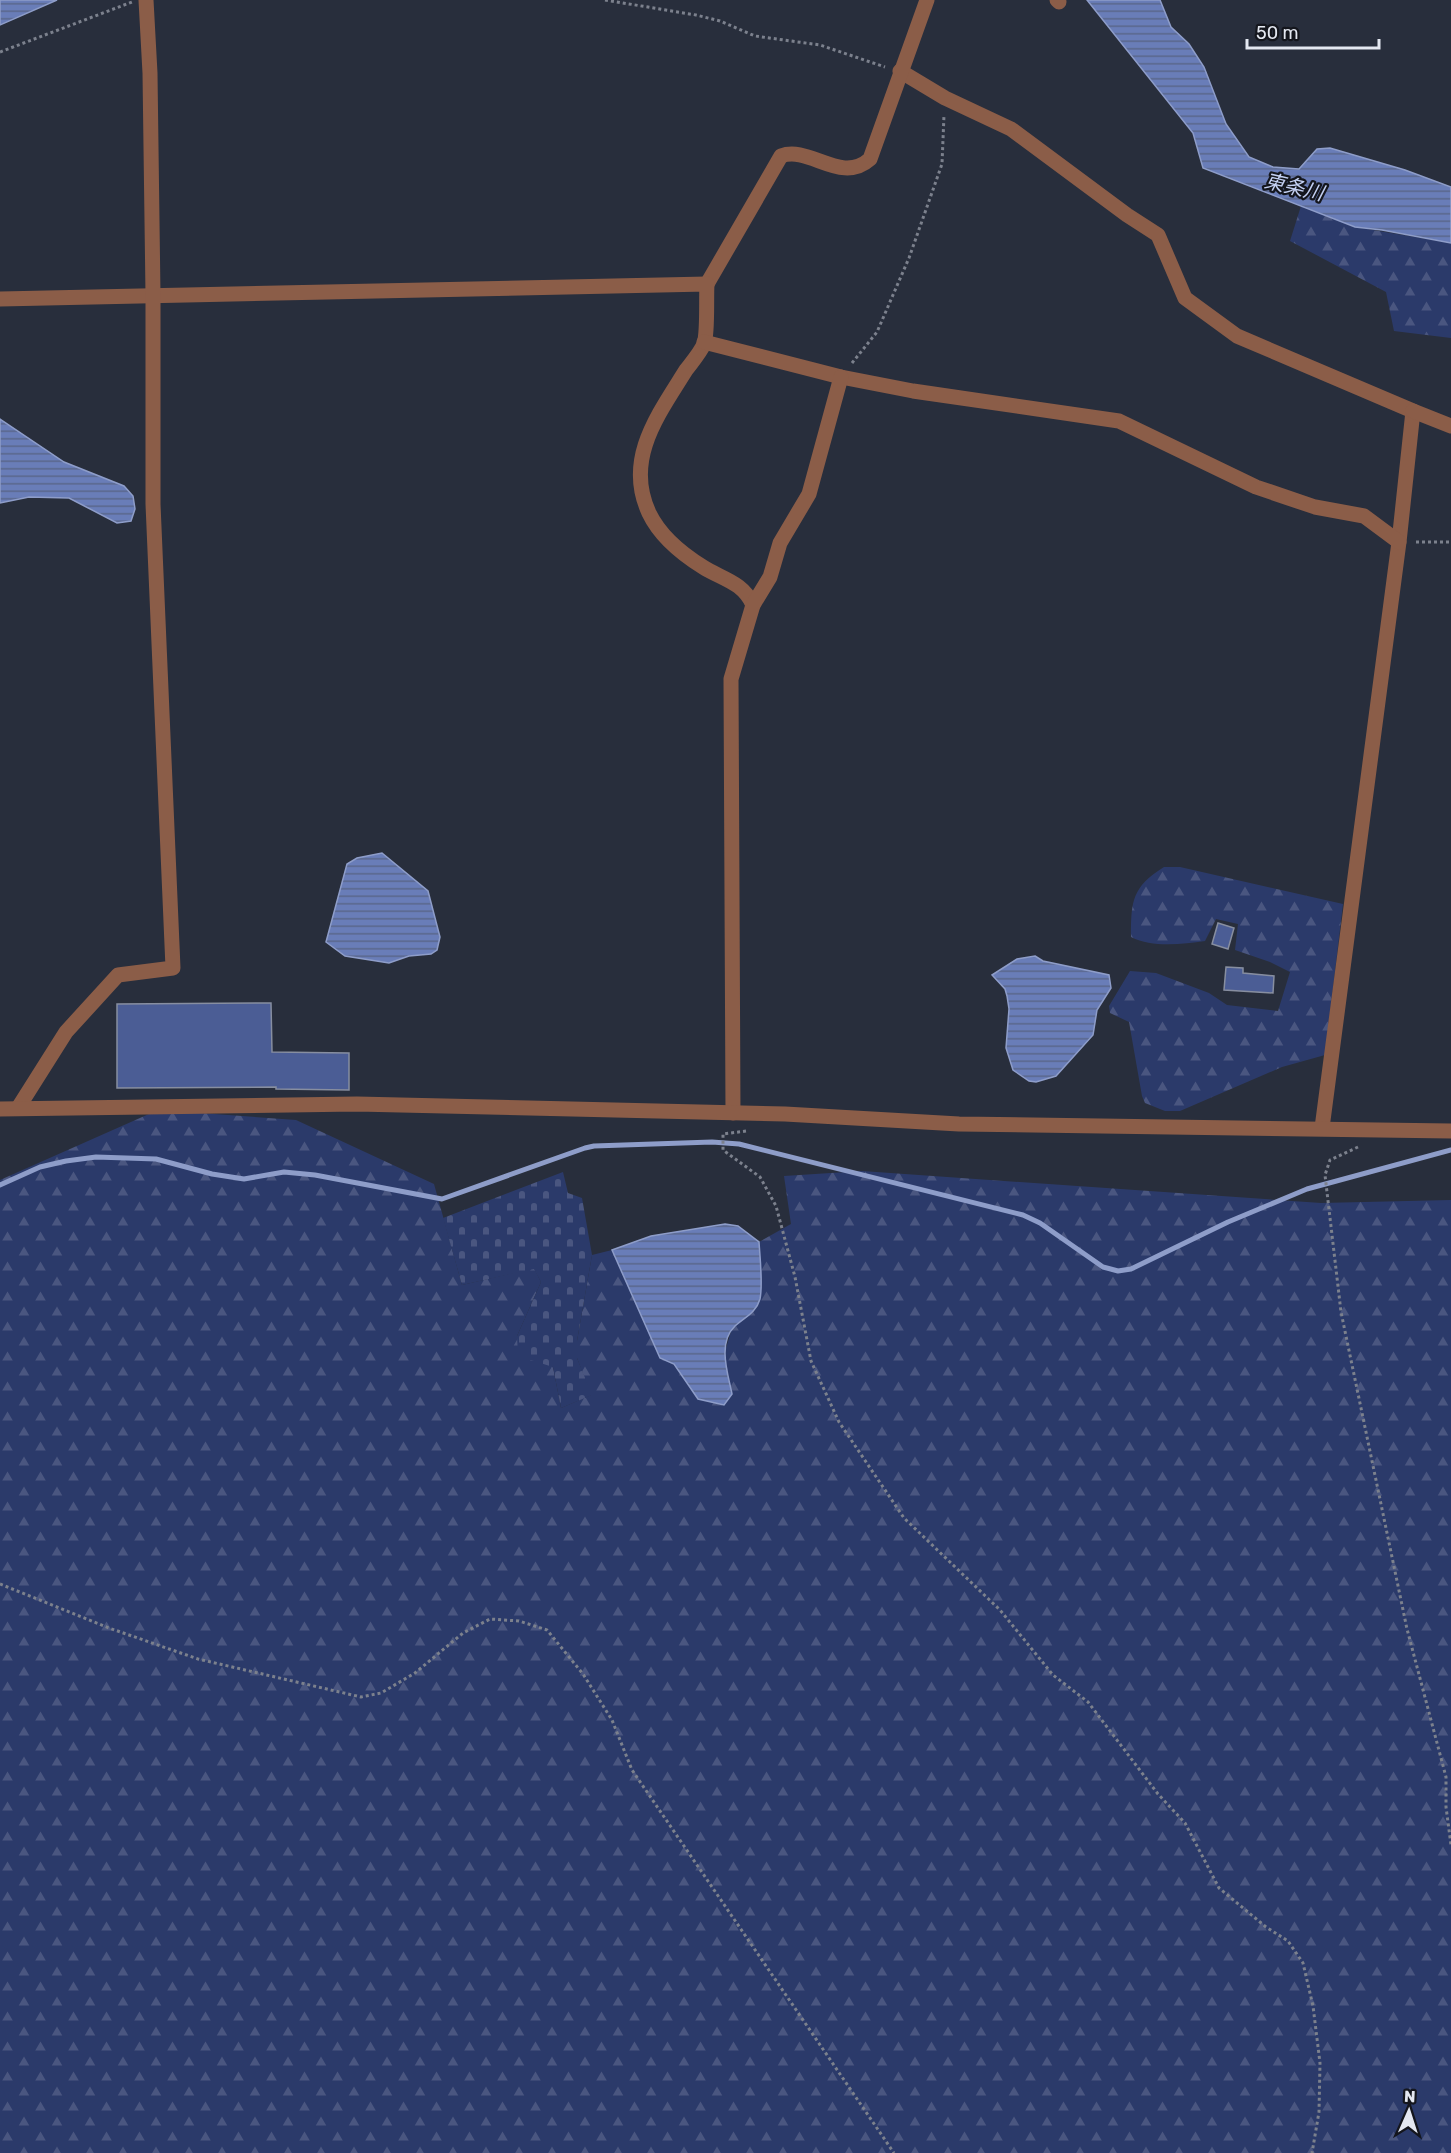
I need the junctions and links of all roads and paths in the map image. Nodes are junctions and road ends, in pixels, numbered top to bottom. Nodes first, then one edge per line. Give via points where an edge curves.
1 (136, 0) edge
2 (146, 0) edge
3 (605, 0) edge
4 (927, 0) edge
5 (0, 52) edge
6 (900, 71) junction
7 (945, 98) junction
8 (706, 284) junction
9 (153, 295) junction
10 (0, 299) edge
11 (705, 342) junction
12 (841, 378) junction
13 (1413, 411) junction
14 (1451, 426) edge
15 (1399, 542) junction
16 (1451, 542) edge
17 (753, 605) junction
18 (18, 1108) junction
19 (0, 1109) edge
20 (732, 1113) junction
21 (1322, 1128) junction
22 (1373, 1130) junction
23 (1451, 1131) edge
24 (723, 1134) dead end
25 (0, 1584) edge
26 (1451, 1845) edge
27 (894, 2153) edge
28 (1312, 2153) edge

1 - 5 path
2 - 9 street
3 - 6 path via 712,19 754,36 820,45
4 - 6 street
6 - 7 street
6 - 8 street via 870,159 851,170 792,154 782,156
7 - 12 path via 942,164 909,258 877,332
7 - 13 street via 1011,129 1158,235 1185,297 1238,336
8 - 9 street
8 - 11 street
9 - 10 street
9 - 18 street via 153,504 173,968 118,975 66,1032
11 - 12 street
11 - 17 street via 643,445 640,488 650,515 671,544 703,567 737,584
12 - 15 street via 1119,422 1257,487 1315,507 1364,516
12 - 17 street via 809,494 780,543 770,577
13 - 14 street
13 - 15 street
15 - 16 path
15 - 21 street
17 - 20 street via 730,679
18 - 19 street
18 - 20 street via 357,1104
20 - 21 street via 959,1124
21 - 22 street
22 - 23 street
22 - 26 path via 1371,1141 1330,1160 1326,1190 1341,1312 1407,1629 1446,1777
24 - 28 path via 723,1150 760,1177 776,1206 811,1361 839,1422 904,1518 1000,1610 1053,1675 1088,1702 1185,1823 1219,1888 1288,1941 1303,1963 1320,2062 1319,2112
25 - 27 path via 198,1659 361,1697 381,1693 415,1673 463,1633 490,1619 519,1621 547,1630 583,1674 612,1720 632,1770

